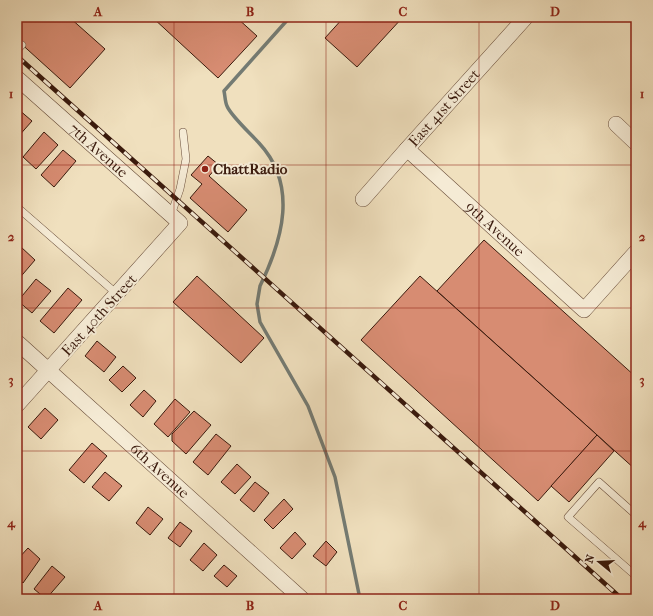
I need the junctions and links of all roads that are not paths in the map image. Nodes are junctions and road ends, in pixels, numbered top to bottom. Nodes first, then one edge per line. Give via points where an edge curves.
1 (526, 17) edge
2 (17, 78) edge
3 (616, 124) dead end
4 (183, 132) dead end
5 (636, 142) edge
6 (407, 149) junction
7 (363, 200) dead end
8 (17, 207) edge
9 (175, 219) junction
10 (636, 252) edge
11 (117, 294) junction
12 (17, 342) edge
13 (49, 370) junction
14 (17, 406) edge
15 (636, 515) edge
16 (636, 576) edge
17 (302, 599) edge

1 - 6 street, East 41st Street
2 - 9 street, 7th Avenue
3 - 5 street
4 - 9 lane via 186,159
6 - 7 street, East 41st Street
6 - 10 street, 9th Avenue via 584,310
8 - 11 lane
9 - 11 street, East 40th Street
11 - 13 street, East 40th Street
12 - 13 street, 6th Avenue
13 - 14 street, East 40th Street
13 - 17 street, 6th Avenue
15 - 16 lane via 599,482 568,517

